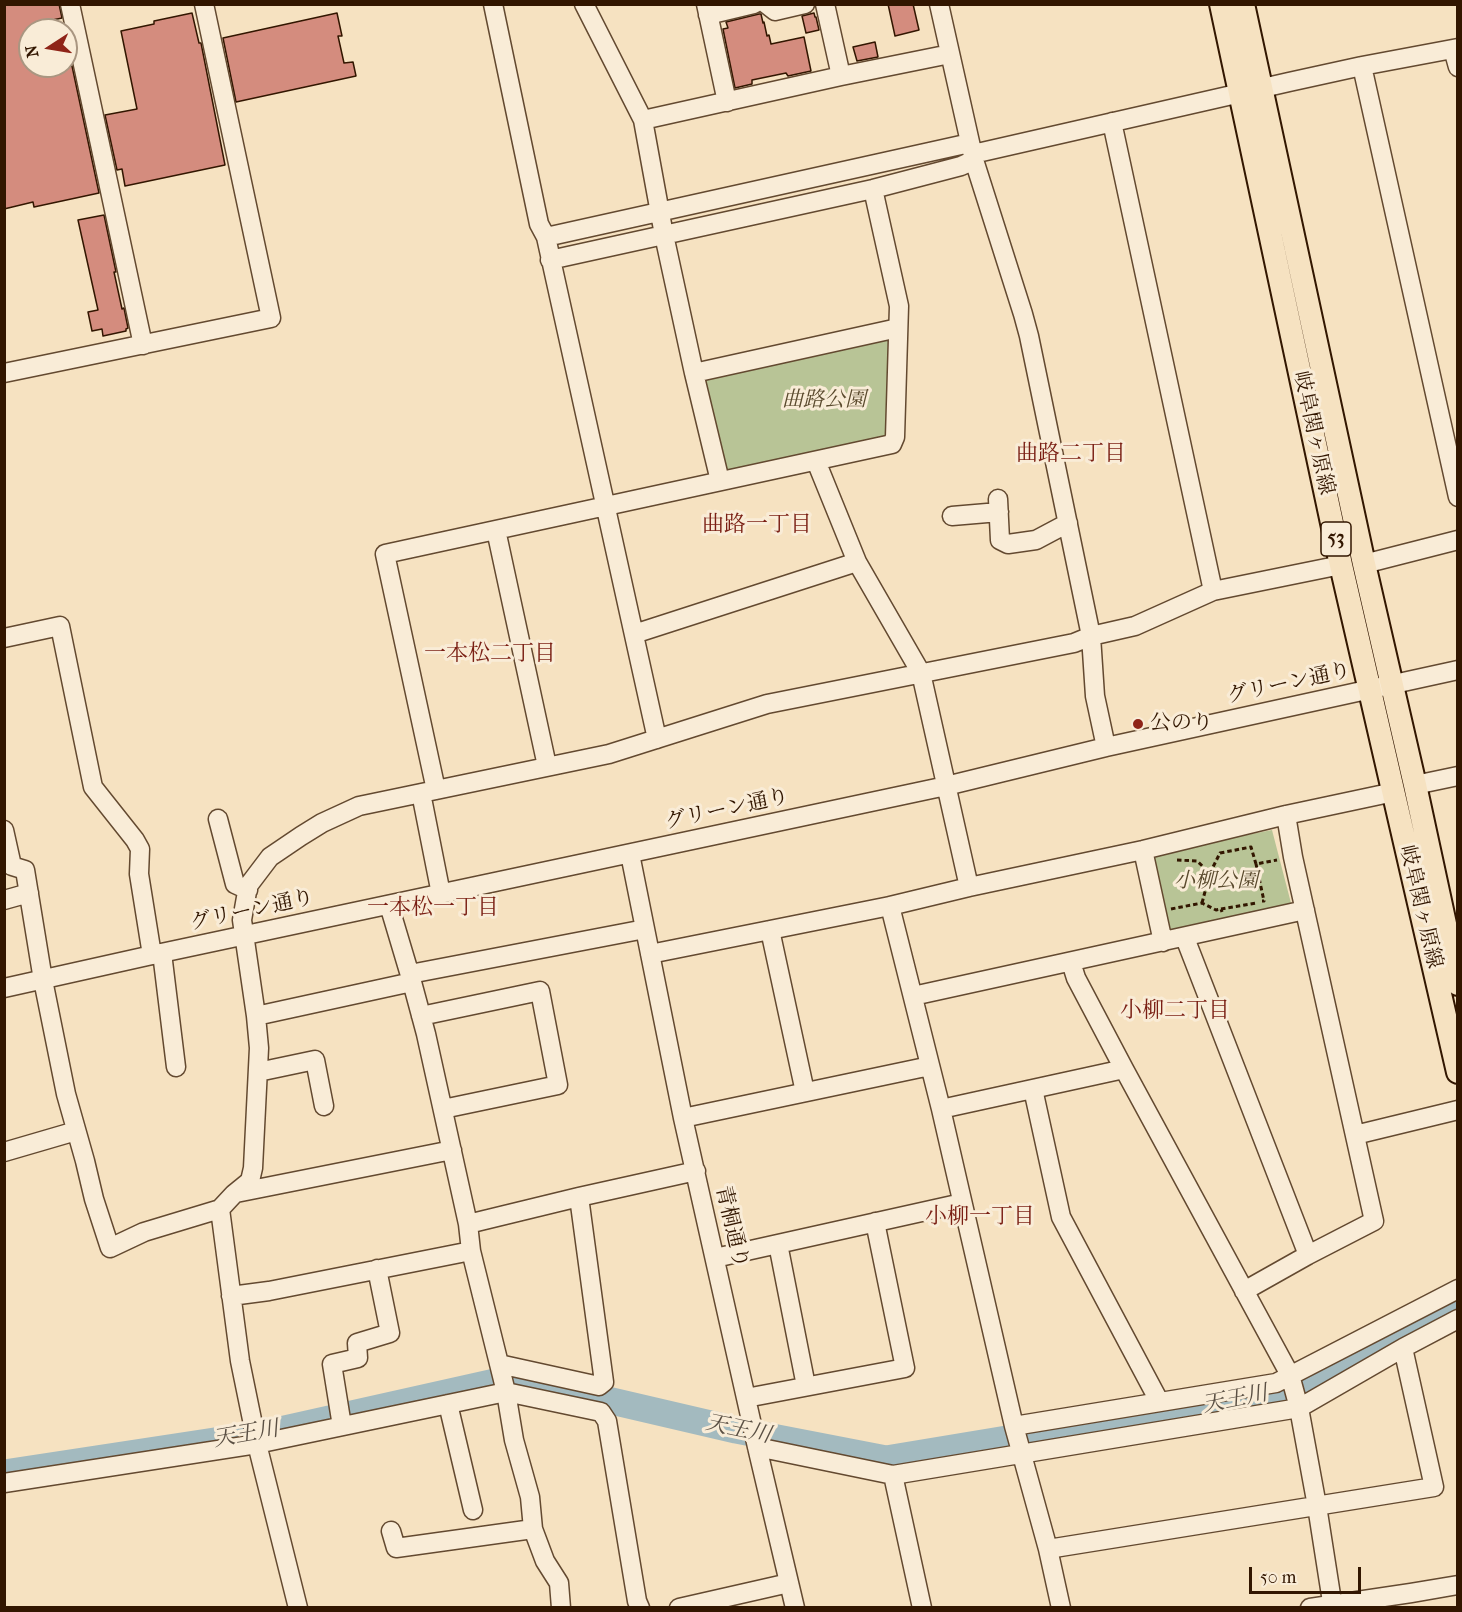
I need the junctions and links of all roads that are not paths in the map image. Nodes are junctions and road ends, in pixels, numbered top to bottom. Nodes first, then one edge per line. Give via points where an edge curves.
1 (70, 4) edge
2 (204, 4) edge
3 (494, 4) edge
4 (584, 4) edge
5 (754, 4) edge
6 (766, 4) edge
7 (805, 4) edge
8 (825, 4) edge
9 (939, 4) edge
10 (1221, 4) edge
11 (1243, 4) edge
12 (707, 10) edge
13 (950, 54) junction
14 (1456, 54) edge
15 (1362, 66) junction
16 (842, 76) junction
17 (1251, 90) junction
18 (727, 102) junction
19 (643, 120) junction
20 (1112, 122) junction
21 (972, 153) junction
22 (873, 189) junction
23 (660, 212) junction
24 (664, 235) junction
25 (546, 237) junction
26 (550, 260) junction
27 (898, 328) junction
28 (142, 345) junction
29 (4, 373) edge
30 (694, 373) junction
31 (816, 461) junction
32 (720, 481) junction
33 (1458, 496) edge
34 (605, 507) junction
35 (952, 516) dead end
36 (1068, 523) junction
37 (496, 530) junction
38 (1458, 540) edge
39 (857, 562) junction
40 (1364, 564) junction
41 (1341, 565) junction
42 (1213, 591) junction
43 (634, 634) junction
44 (1091, 636) junction
45 (4, 638) edge
46 (1458, 670) edge
47 (921, 673) junction
48 (1391, 684) junction
49 (1369, 689) junction
50 (657, 739) junction
51 (1106, 747) junction
52 (548, 766) junction
53 (1458, 776) edge
54 (1415, 785) junction
55 (946, 786) junction
56 (429, 791) junction
57 (1394, 792) junction
58 (1286, 815) junction
59 (218, 819) dead end
60 (4, 830) edge
61 (7, 850) edge
62 (1143, 850) junction
63 (630, 854) junction
64 (969, 887) junction
65 (248, 890) junction
66 (29, 893) junction
67 (441, 894) junction
68 (4, 900) edge
69 (389, 905) junction
70 (890, 906) junction
71 (1305, 910) junction
72 (645, 929) junction
73 (770, 930) junction
74 (243, 936) junction
75 (1185, 938) junction
76 (1163, 942) junction
77 (157, 954) junction
78 (650, 954) junction
79 (1071, 962) junction
80 (411, 978) junction
81 (43, 980) junction
82 (1458, 984) edge
83 (4, 988) edge
84 (913, 996) junction
85 (256, 1016) junction
86 (421, 1016) junction
87 (930, 1066) junction
88 (176, 1067) dead end
89 (1124, 1069) junction
90 (258, 1072) junction
91 (1458, 1072) edge
92 (1033, 1089) junction
93 (805, 1092) junction
94 (324, 1106) dead end
95 (443, 1109) junction
96 (941, 1109) junction
97 (1458, 1110) edge
98 (683, 1118) junction
99 (76, 1131) junction
100 (1356, 1135) junction
101 (452, 1150) junction
102 (4, 1152) edge
103 (696, 1171) junction
104 (234, 1194) junction
105 (579, 1197) junction
106 (962, 1203) junction
107 (219, 1209) junction
108 (875, 1222) junction
109 (468, 1224) junction
110 (778, 1244) junction
111 (471, 1251) junction
112 (1308, 1255) junction
113 (715, 1258) junction
114 (377, 1269) junction
115 (1458, 1289) edge
116 (1244, 1291) junction
117 (231, 1296) junction
118 (1458, 1319) edge
119 (1403, 1348) junction
120 (499, 1364) junction
121 (1290, 1375) junction
122 (806, 1386) junction
123 (506, 1392) junction
124 (746, 1398) junction
125 (1159, 1401) junction
126 (448, 1404) junction
127 (1299, 1408) junction
128 (342, 1426) junction
129 (1014, 1426) junction
130 (257, 1444) junction
131 (757, 1447) junction
132 (1022, 1455) junction
133 (893, 1475) junction
134 (4, 1483) edge
135 (1317, 1506) junction
136 (472, 1510) dead end
137 (533, 1529) junction
138 (391, 1531) dead end
139 (1048, 1549) junction
140 (789, 1583) junction
141 (1457, 1587) edge
142 (1333, 1606) edge
143 (298, 1608) edge
144 (561, 1608) edge
145 (640, 1608) edge
146 (678, 1608) edge
147 (795, 1608) edge
148 (922, 1608) edge
149 (1061, 1608) edge
150 (1310, 1608) edge

1 - 28 street
2 - 28 street via 271,318
3 - 25 street via 539,224
4 - 19 street
5 - 12 street
6 - 7 street via 775,11
8 - 16 street
9 - 13 street
10 - 17 main road, 岐阜関ヶ原線 / 53
11 - 17 main road, 岐阜関ヶ原線 / 53
12 - 18 street
13 - 16 street
13 - 21 street
14 - 15 street
15 - 17 street
15 - 33 street
16 - 18 street
17 - 20 street
17 - 40 main road, 岐阜関ヶ原線 / 53
17 - 41 main road, 岐阜関ヶ原線 / 53
18 - 19 street
19 - 23 street
20 - 21 street
20 - 42 street
21 - 22 street via 961,166
21 - 23 street
21 - 36 street via 1029,336
22 - 24 street
22 - 27 street via 899,306
23 - 24 street
23 - 25 street
24 - 26 street
24 - 30 street
25 - 26 street
26 - 34 street
27 - 30 street
27 - 31 street via 892,444
28 - 29 street
30 - 32 street
31 - 32 street
31 - 39 street
32 - 34 street
34 - 37 street
34 - 43 street
35 - 36 street via 998,506 1000,540 1008,544 1036,540
36 - 44 street
37 - 52 street
37 - 56 street via 385,554
38 - 40 street
39 - 43 street
39 - 47 street
40 - 48 main road, 岐阜関ヶ原線 / 53
41 - 42 street
41 - 49 main road, 岐阜関ヶ原線 / 53
42 - 44 street via 1135,626
43 - 50 street
44 - 47 street via 1074,643
44 - 51 street via 1095,696
45 - 77 street via 60,626 93,787 140,849 139,874
46 - 48 street, グリーン通り
47 - 50 street via 767,704
47 - 55 street
48 - 49 street, グリーン通り
48 - 54 main road, 岐阜関ヶ原線 / 53
49 - 51 street, グリーン通り
49 - 57 main road, 岐阜関ヶ原線 / 53
50 - 52 street via 609,754
51 - 55 street, グリーン通り
52 - 56 street
53 - 54 street
54 - 82 main road, 岐阜関ヶ原線 / 53
55 - 63 street, グリーン通り
55 - 64 street
56 - 65 street via 359,806 322,823 270,857
56 - 67 street
57 - 58 street
57 - 91 main road, 岐阜関ヶ原線 / 53
58 - 62 street
58 - 71 street
59 - 65 street via 235,884
60 - 61 street
61 - 66 street via 12,866 25,870
62 - 64 street
62 - 76 street
63 - 67 street, グリーン通り
63 - 72 street, 青桐通り
64 - 70 street
65 - 74 street
66 - 68 street
66 - 81 street
67 - 69 street, グリーン通り
69 - 74 street, グリーン通り
69 - 80 street
70 - 73 street
70 - 84 street
71 - 75 street
71 - 100 street
72 - 78 street, 青桐通り
72 - 80 street
73 - 78 street
73 - 93 street
74 - 77 street, グリーン通り
74 - 85 street
75 - 76 street
75 - 112 street
76 - 79 street
77 - 81 street, グリーン通り
77 - 88 street
78 - 98 street, 青桐通り
79 - 84 street
79 - 89 street
80 - 85 street
80 - 86 street
81 - 83 street, グリーン通り
81 - 99 street
84 - 87 street
85 - 90 street
86 - 95 street
86 - 95 street via 540,991 558,1085
87 - 93 street
87 - 96 street
89 - 92 street
89 - 116 street
90 - 94 street via 315,1060
90 - 104 street via 253,1168 250,1181
92 - 96 street
92 - 125 street via 1061,1217
93 - 98 street
95 - 101 street
96 - 106 street
97 - 100 street
98 - 103 street, 青桐通り
99 - 102 street
99 - 107 street via 110,1248 144,1232
100 - 112 street via 1374,1221
101 - 104 street
101 - 109 street
103 - 105 street
103 - 113 street, 青桐通り
104 - 107 street
105 - 109 street
105 - 120 street via 604,1382 599,1386
106 - 108 street
106 - 129 street
107 - 117 street
108 - 110 street
108 - 122 street via 905,1368
109 - 111 street
110 - 113 street
110 - 122 street
111 - 114 street
111 - 120 street
112 - 116 street
113 - 124 street, 青桐通り
114 - 117 street
114 - 128 street via 390,1334 357,1343 358,1358 332,1364
115 - 121 street
116 - 121 street
117 - 130 street
118 - 119 street
119 - 127 street
119 - 135 street via 1434,1487
120 - 123 street
121 - 125 street via 1276,1383
121 - 127 street
122 - 124 street
123 - 126 street
123 - 137 street via 530,1497
123 - 145 street via 601,1412 607,1421
124 - 131 street, 青桐通り
125 - 129 street
126 - 128 street
126 - 136 street
127 - 132 street
127 - 135 street
128 - 130 street
129 - 132 street
130 - 134 street
130 - 143 street
131 - 133 street
131 - 140 street, 青桐通り
132 - 133 street
132 - 139 street
133 - 148 street
135 - 139 street
135 - 142 street
137 - 138 street via 396,1548
137 - 144 street via 545,1561 559,1583
139 - 149 street
140 - 146 street
140 - 147 street, 青桐通り
141 - 142 street
142 - 150 street

